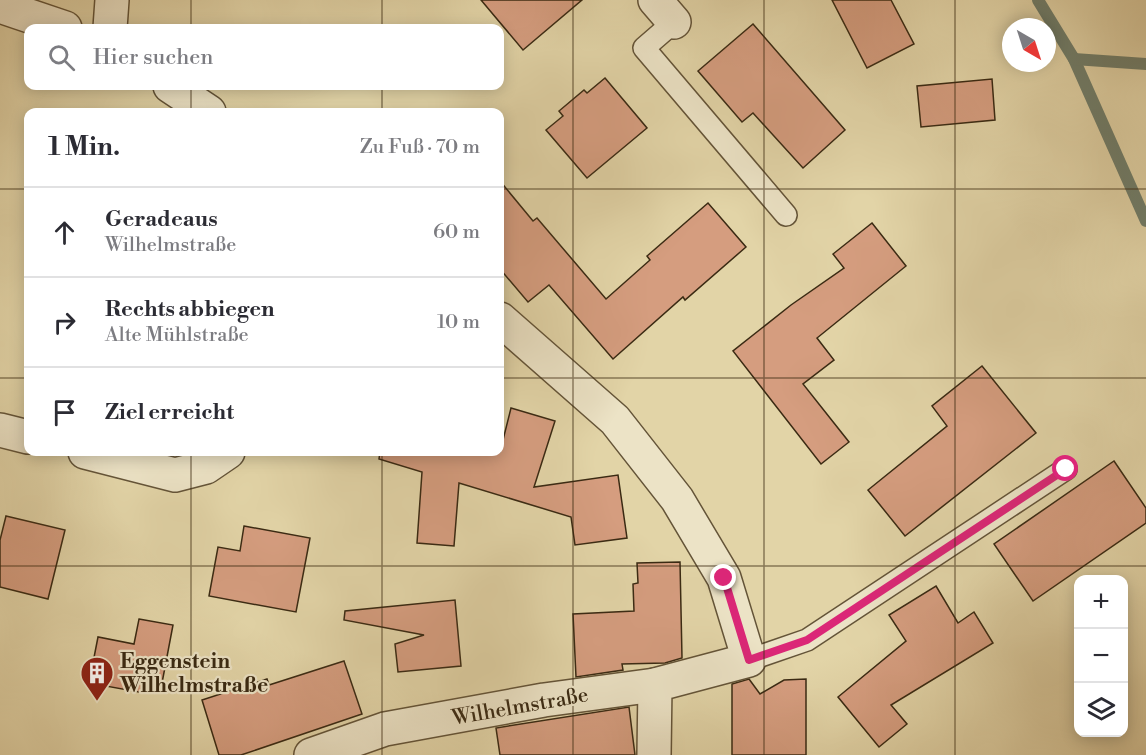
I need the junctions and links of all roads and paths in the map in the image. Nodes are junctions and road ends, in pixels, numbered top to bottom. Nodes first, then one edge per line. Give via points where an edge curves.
1 (112, 0) edge
2 (0, 6) edge
3 (665, 11) edge
4 (53, 24) edge
5 (110, 24) edge
6 (176, 90) edge
7 (203, 108) edge
8 (786, 215) dead end
9 (504, 323) edge
10 (0, 430) edge
11 (24, 436) edge
12 (101, 456) edge
13 (222, 456) edge
14 (1066, 469) dead end
15 (749, 660) junction
16 (655, 684) junction
17 (389, 742) edge
18 (311, 755) edge
19 (654, 755) edge

1 - 5 street
2 - 4 street
3 - 8 lane via 644,48
6 - 7 street
9 - 15 street via 615,420 677,499 724,578
10 - 11 street
12 - 13 street via 175,475 206,467
14 - 15 lane, Wilhelmstraße via 807,640
15 - 16 street, Wilhelmstraße
16 - 17 street, Wilhelmstraße via 544,700
16 - 19 street
17 - 18 street, Wilhelmstraße

